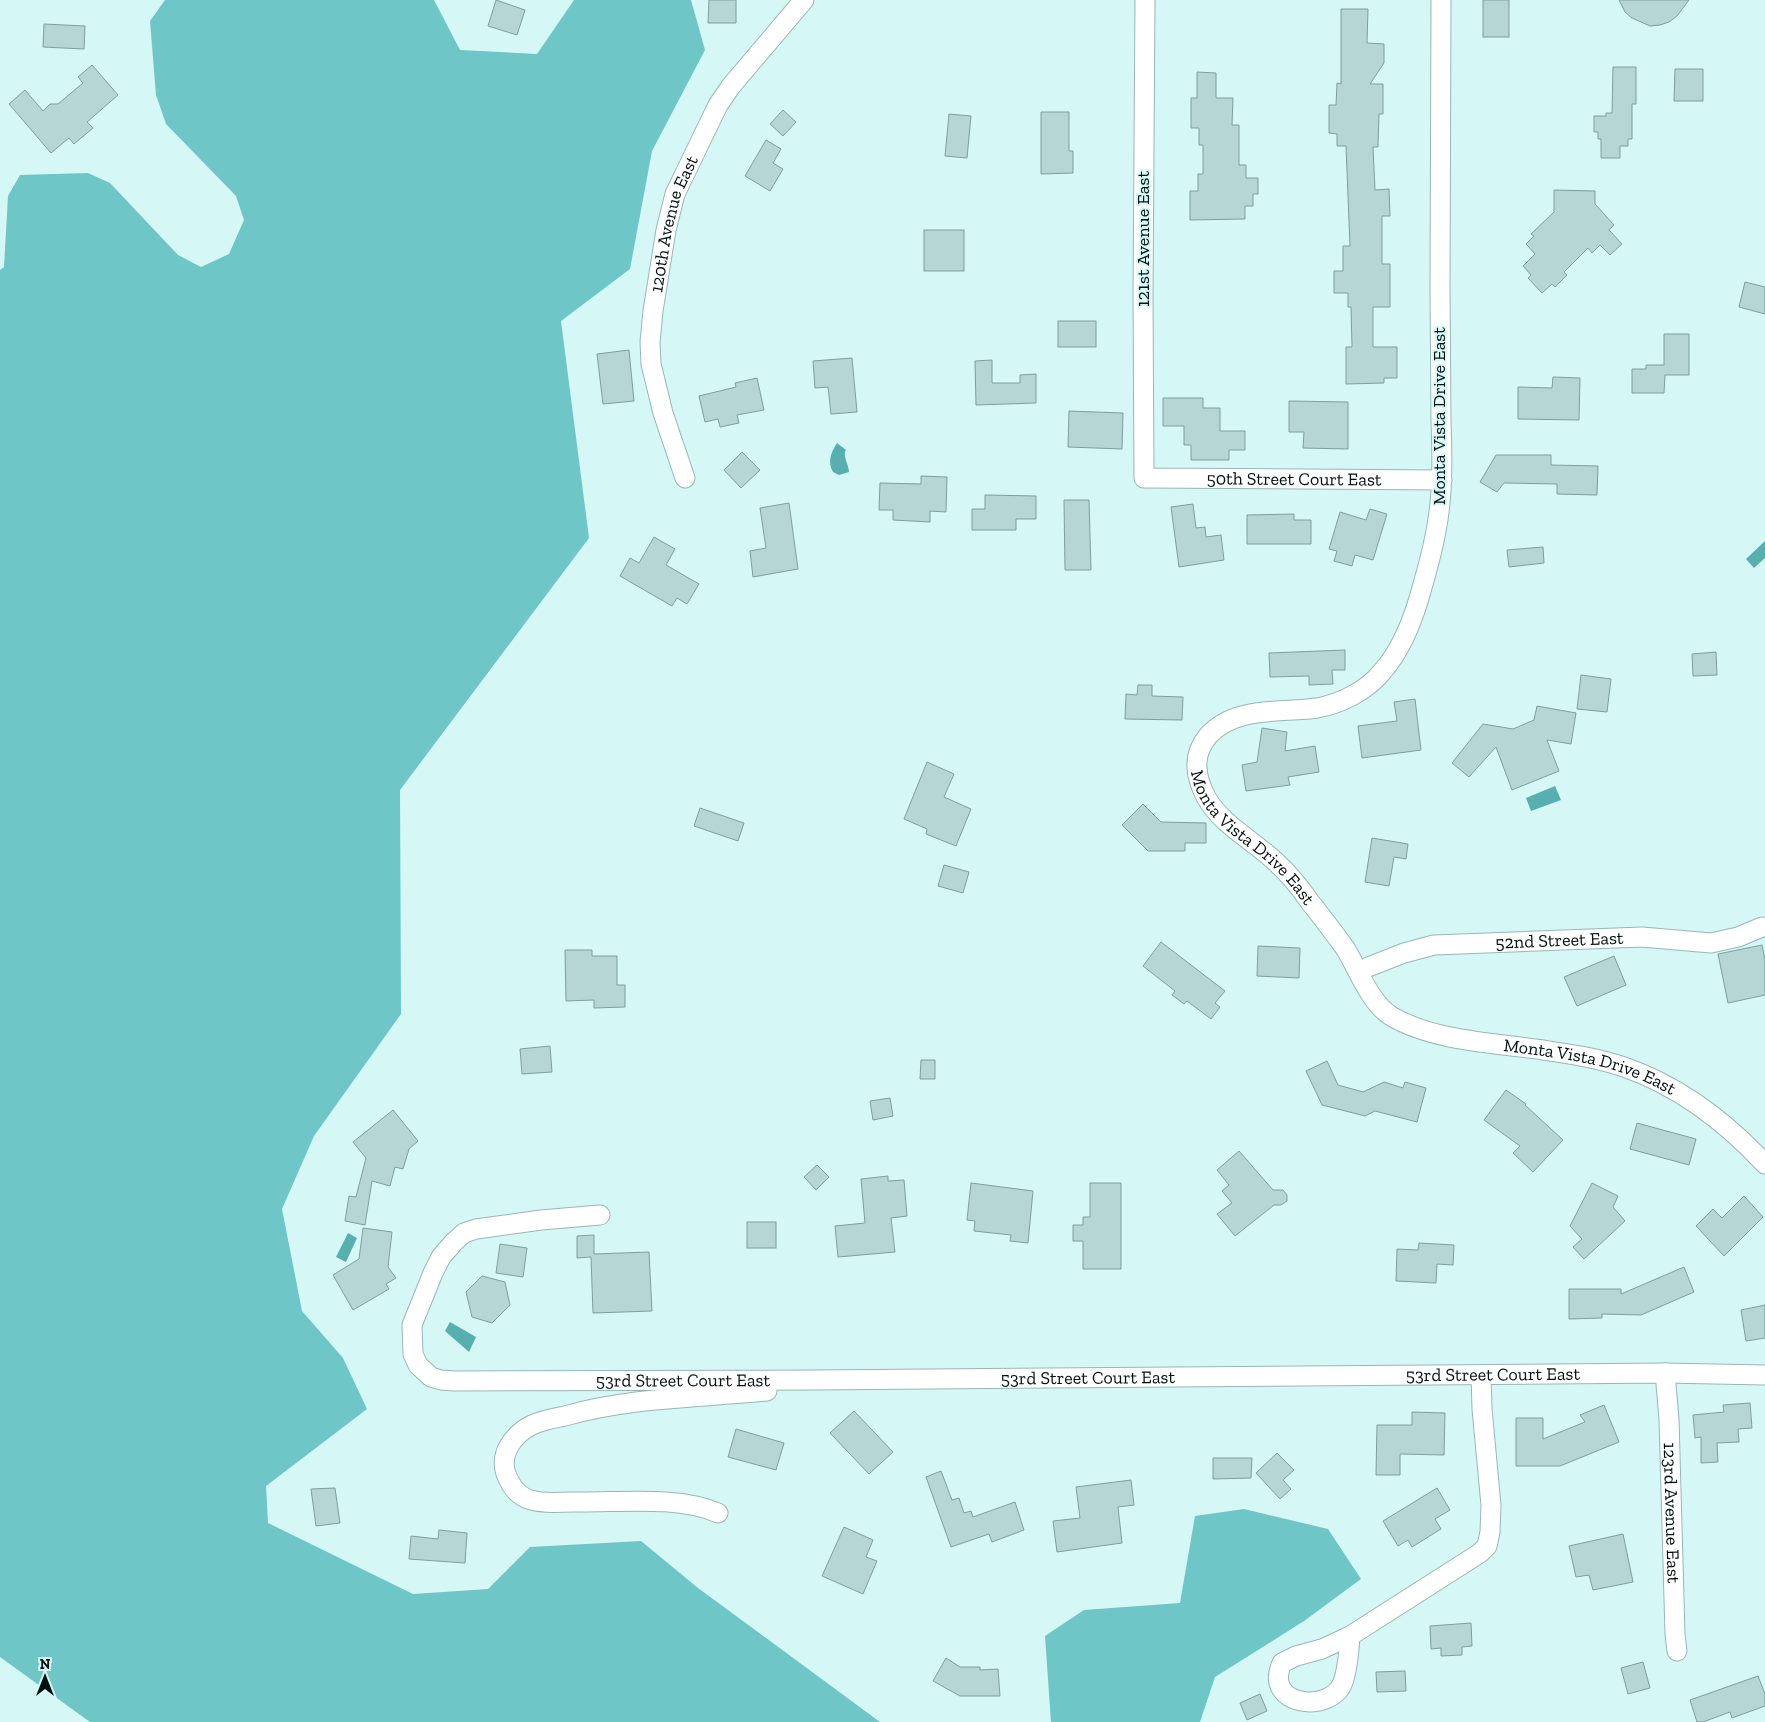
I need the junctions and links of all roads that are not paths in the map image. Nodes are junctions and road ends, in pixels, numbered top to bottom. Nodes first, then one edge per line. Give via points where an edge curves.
1 (804, 0) edge
2 (1145, 0) edge
3 (1441, 0) edge
4 (685, 478) dead end
5 (1144, 478) joint
6 (1442, 480) junction
7 (1762, 927) dead end
8 (1358, 971) junction
9 (1765, 1164) edge
10 (600, 1215) dead end
11 (1665, 1374) junction
12 (1481, 1375) junction
13 (1765, 1375) edge
14 (806, 1380) junction
15 (718, 1513) dead end
16 (1350, 1636) dead end
17 (1677, 1652) dead end

1 - 4 street, 120th Avenue East via 718,105 675,194 666,230 653,312 651,364 663,413
2 - 5 street, 121st Avenue East
3 - 6 street, Monta Vista Drive East
5 - 6 street, 50th Street Court East
6 - 8 street, Monta Vista Drive East via 1434,546 1416,610 1397,650 1381,673 1346,699 1331,704 1239,716 1216,729 1201,746 1197,757 1200,783 1215,811 1278,864 1314,907
7 - 8 street, 52nd Street East via 1712,943 1642,937 1434,945
8 - 9 street, Monta Vista Drive East via 1386,1013 1424,1030 1597,1060 1642,1074 1728,1126
10 - 14 street, 53rd Street Court East via 541,1220 464,1233 441,1257 412,1325 413,1354 418,1365 431,1377 455,1381
11 - 12 street, 53rd Street Court East
11 - 13 street, 53rd Street Court East
11 - 17 street, 123rd Avenue East
12 - 14 street, 53rd Street Court East
12 - 16 street via 1491,1506 1487,1546
14 - 15 street via 786,1388 652,1399 588,1409 534,1424 511,1442 505,1455 505,1471 510,1484 530,1500 656,1501 705,1507

